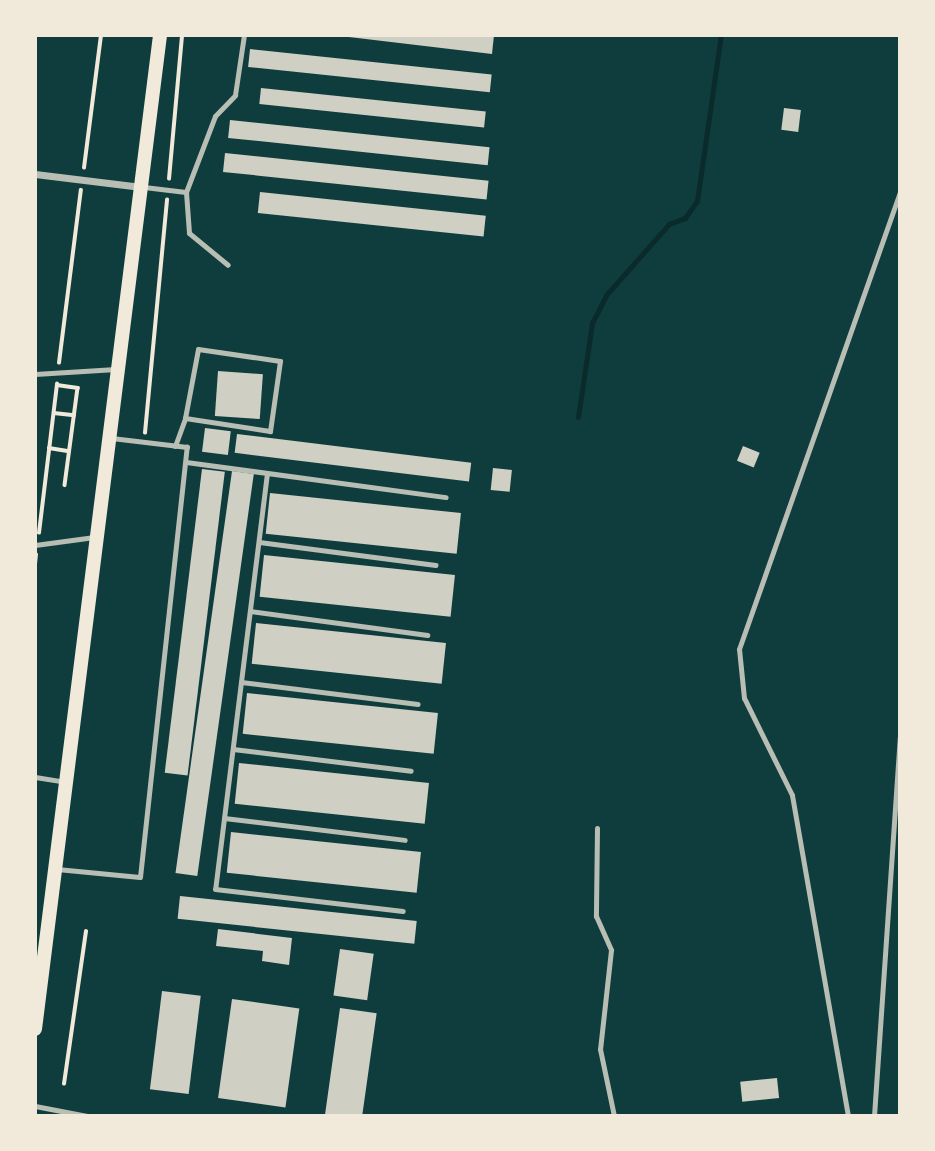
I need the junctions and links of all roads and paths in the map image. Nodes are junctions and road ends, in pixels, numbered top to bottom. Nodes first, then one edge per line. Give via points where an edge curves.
1 (101, 35) edge
2 (160, 35) edge
3 (183, 35) edge
4 (244, 35) edge
5 (35, 174) edge
6 (83, 179) junction
7 (141, 187) junction
8 (168, 190) junction
9 (186, 192) junction
10 (900, 193) edge
11 (228, 265) dead end
12 (118, 369) junction
13 (59, 372) junction
14 (35, 374) edge
15 (57, 385) junction
16 (54, 413) junction
17 (74, 415) junction
18 (185, 418) junction
19 (109, 438) junction
20 (145, 442) junction
21 (175, 446) junction
22 (49, 448) junction
23 (69, 451) junction
24 (186, 462) junction
25 (267, 473) junction
26 (65, 485) dead end
27 (446, 497) dead end
28 (97, 536) junction
29 (259, 542) junction
30 (36, 545) edge
31 (35, 564) edge
32 (436, 565) dead end
33 (250, 611) junction
34 (427, 635) dead end
35 (241, 682) junction
36 (418, 704) dead end
37 (900, 737) edge
38 (233, 749) junction
39 (899, 765) edge
40 (411, 771) dead end
41 (35, 778) edge
42 (66, 782) junction
43 (224, 818) junction
44 (597, 828) dead end
45 (405, 840) dead end
46 (55, 869) junction
47 (403, 911) dead end
48 (86, 932) dead end
49 (40, 949) edge
50 (35, 1029) edge
51 (64, 1084) dead end
52 (35, 1106) edge
53 (87, 1116) edge
54 (614, 1116) edge
55 (848, 1116) edge
56 (874, 1116) edge

1 - 6 path
2 - 7 main road
3 - 8 path
4 - 9 lane via 235,95 215,117
5 - 6 street
6 - 7 street
6 - 13 path
7 - 8 lane
7 - 12 main road
8 - 9 lane
8 - 20 path
9 - 11 lane via 189,233
10 - 55 lane via 739,649 744,698 792,795
12 - 13 lane
12 - 19 main road
13 - 14 lane
13 - 15 path
15 - 16 path
15 - 17 path via 78,388
16 - 17 path
16 - 22 path
17 - 23 path
18 - 18 lane via 198,349 280,361 270,431
18 - 21 lane
19 - 20 lane
19 - 28 main road
20 - 21 lane
21 - 24 lane via 187,447
22 - 23 path
22 - 30 path
23 - 26 path
24 - 25 lane
24 - 46 lane via 140,877
25 - 27 lane
25 - 29 lane
28 - 30 lane
28 - 42 main road
29 - 32 lane
29 - 33 lane
30 - 31 path
33 - 34 lane
33 - 35 lane
35 - 36 lane
35 - 38 lane
37 - 39 lane
38 - 40 lane
38 - 43 lane
39 - 56 lane
41 - 42 lane
42 - 46 main road
43 - 45 lane
43 - 47 lane via 215,889
44 - 54 lane via 596,916 611,950 600,1049
46 - 49 main road
48 - 51 path
49 - 50 main road
52 - 53 lane

